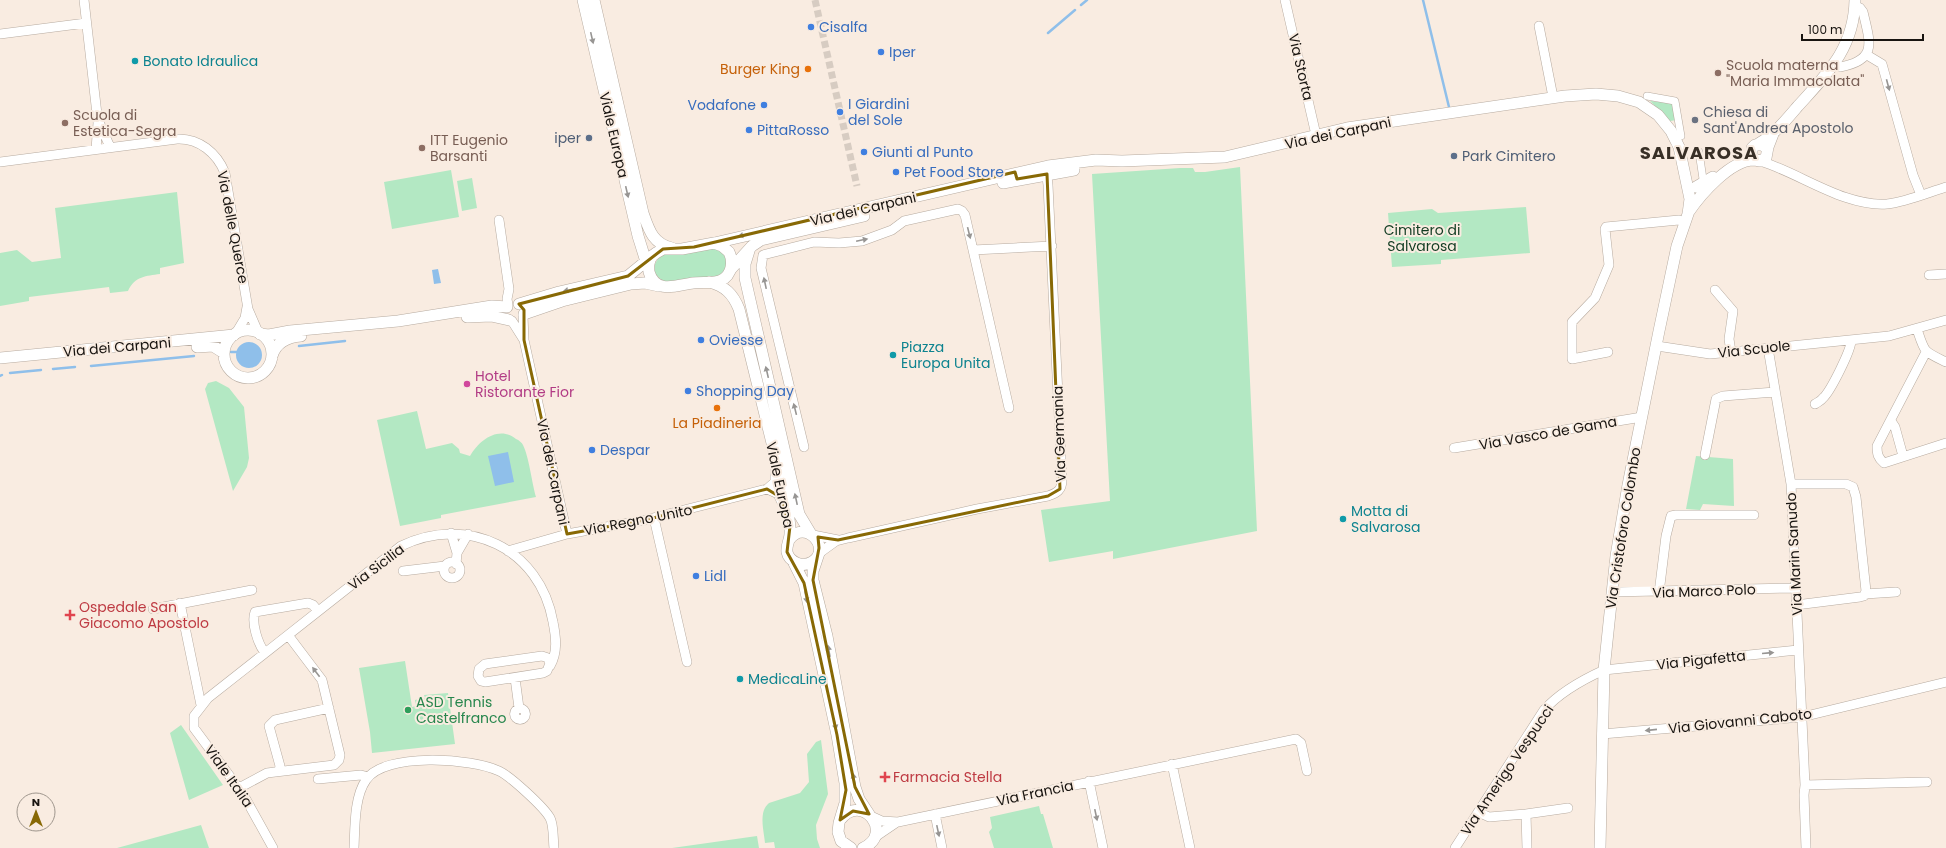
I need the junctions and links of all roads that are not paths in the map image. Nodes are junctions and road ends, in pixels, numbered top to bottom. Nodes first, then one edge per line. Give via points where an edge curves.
1 (84, 0) edge
2 (583, 0) edge
3 (594, 0) edge
4 (1285, 0) edge
5 (1855, 3) edge
6 (86, 23) junction
7 (1539, 26) dead end
8 (0, 34) edge
9 (1867, 55) junction
10 (1835, 65) junction
11 (1647, 96) dead end
12 (1552, 97) junction
13 (98, 119) junction
14 (1316, 135) junction
15 (1681, 136) dead end
16 (110, 147) junction
17 (1761, 148) junction
18 (96, 149) junction
19 (1699, 152) dead end
20 (1757, 160) junction
21 (1122, 161) junction
22 (0, 162) edge
23 (1783, 169) junction
24 (1015, 172) junction
25 (1044, 172) junction
26 (1946, 187) edge
27 (1696, 191) junction
28 (967, 192) junction
29 (1921, 195) junction
30 (1686, 218) junction
31 (499, 220) dead end
32 (638, 236) junction
33 (710, 244) junction
34 (1052, 246) junction
35 (750, 248) junction
36 (676, 249) junction
37 (973, 250) junction
38 (649, 262) junction
39 (733, 264) junction
40 (633, 273) junction
41 (1946, 274) edge
42 (1929, 275) dead end
43 (745, 278) junction
44 (709, 282) junction
45 (659, 286) junction
46 (1715, 290) dead end
47 (247, 306) junction
48 (516, 308) junction
49 (1946, 320) edge
50 (511, 321) junction
51 (376, 326) junction
52 (1917, 329) junction
53 (259, 333) junction
54 (235, 334) junction
55 (524, 340) junction
56 (1851, 340) junction
57 (1657, 346) junction
58 (1768, 348) junction
59 (1608, 352) dead end
60 (1731, 352) junction
61 (1926, 352) junction
62 (224, 353) junction
63 (272, 356) junction
64 (0, 358) edge
65 (1946, 362) edge
66 (0, 366) edge
67 (1775, 392) junction
68 (1815, 404) dead end
69 (1009, 408) dead end
70 (763, 413) junction
71 (1642, 417) junction
72 (1891, 421) junction
73 (1946, 443) edge
74 (804, 447) dead end
75 (1454, 448) dead end
76 (1705, 455) dead end
77 (1903, 456) junction
78 (1791, 484) junction
79 (767, 489) junction
80 (1754, 515) dead end
81 (654, 518) junction
82 (789, 522) junction
83 (451, 533) junction
84 (468, 534) junction
85 (567, 534) junction
86 (812, 535) junction
87 (789, 540) junction
88 (838, 540) junction
89 (508, 551) junction
90 (457, 554) junction
91 (818, 555) junction
92 (793, 561) junction
93 (456, 564) junction
94 (445, 566) junction
95 (403, 571) dead end
96 (1795, 588) junction
97 (252, 590) dead end
98 (1612, 592) junction
99 (1896, 592) dead end
100 (1659, 593) junction
101 (1865, 594) junction
102 (180, 603) junction
103 (1796, 606) junction
104 (153, 608) dead end
105 (318, 611) junction
106 (288, 635) junction
107 (555, 637) junction
108 (1798, 650) junction
109 (265, 653) junction
110 (539, 656) junction
111 (686, 662) dead end
112 (550, 666) junction
113 (1604, 670) junction
114 (514, 678) junction
115 (1946, 682) edge
116 (200, 705) junction
117 (329, 708) junction
118 (519, 708) dead end
119 (1802, 717) junction
120 (1602, 734) junction
121 (1172, 764) junction
122 (279, 771) junction
123 (1307, 771) dead end
124 (368, 777) junction
125 (318, 779) dead end
126 (1089, 781) junction
127 (1927, 782) dead end
128 (1805, 785) junction
129 (239, 788) junction
130 (1568, 808) dead end
131 (1478, 812) junction
132 (935, 814) junction
133 (1526, 814) junction
134 (870, 815) junction
135 (840, 820) junction
136 (898, 822) junction
137 (873, 842) edge
138 (847, 846) edge
139 (273, 848) edge
140 (354, 848) edge
141 (554, 848) edge
142 (863, 848) edge
143 (942, 848) edge
144 (1103, 848) edge
145 (1190, 848) edge
146 (1455, 848) edge
147 (1527, 848) edge
148 (1600, 848) edge
149 (1806, 848) edge

1 - 6 street
2 -> 32 street, Viale Europa
3 - 36 street, Viale Europa via 643,213 655,239 663,246
4 - 14 street, Via Storta
5 - 9 street via 1863,14 1868,42
5 - 10 street via 1849,38
6 - 8 street
6 - 13 street
7 - 12 street
9 - 10 street via 1842,67
9 -> 29 street via 1882,64
10 - 17 street
11 - 15 street via 1675,101
12 - 14 street, Via dei Carpani
12 - 27 street, Via dei Carpani via 1609,95 1632,99 1645,105 1661,118 1674,136 1680,149 1685,174
13 - 16 street
13 - 18 street
14 - 21 street, Via dei Carpani via 1225,157
16 - 18 street, Via delle Querce
16 - 47 street, Via delle Querce via 186,138 202,145 218,158 226,176
17 - 20 street via 1751,153
17 - 20 street via 1766,158
17 - 23 street
17 - 27 street via 1709,180
18 - 22 street, Via delle Querce
19 - 27 street
20 - 23 street
20 - 27 street via 1747,160
21 - 25 street, Via dei Carpani
21 - 25 street, Via dei Carpani via 1084,161
23 - 29 street via 1851,199 1866,202 1890,203
24 - 25 street, Via dei Carpani
24 - 28 street, Via dei Carpani via 1016,176 976,185
24 -> 33 street, Via dei Carpani
25 - 28 street, Via dei Carpani
25 - 34 street, Via Germania
26 - 29 street
27 - 30 street, Via Cristoforo Colombo
28 - 35 street, Via dei Carpani via 768,238 758,241
30 - 57 street, Via Cristoforo Colombo via 1676,251
30 - 59 street via 1606,227 1609,265 1595,298 1575,318 1571,326 1572,359
31 - 48 street via 509,289
32 - 38 street, Viale Europa
32 - 40 street via 640,260
33 - 36 street, Via dei Carpani
33 - 39 street, Viale Europa via 724,247 729,252
34 - 37 street
34 - 88 street, Via Germania via 1062,480 1060,490 1048,496
35 - 39 street, Via dei Carpani
35 - 43 street, Viale Europa via 745,264
36 - 38 street, Via dei Carpani via 663,249
37 - 69 street
74 -> 37 street via 761,268 763,255 814,242 862,241 892,230 904,221 958,208 965,216
38 - 40 street
38 - 45 street, Viale Europa via 653,280
39 - 43 street, Viale Europa
39 - 44 street, Via dei Carpani via 722,280
40 -> 48 street via 559,292
41 - 42 street
86 -> 43 street, Viale Europa via 799,514
44 - 45 street via 695,282 669,288
44 - 70 street, Viale Europa via 724,287 736,300
45 - 48 street via 631,284 562,301
46 - 60 street via 1733,311 1729,339
47 - 53 street, Via delle Querce
47 - 54 street, Via delle Querce via 246,317
48 - 50 street via 520,320
48 - 50 street via 505,314
48 - 51 street via 492,306
48 - 55 street, Via dei Carpani
49 - 52 street, Via Scuole
50 - 51 street via 491,316 474,316
50 - 55 street, Via dei Carpani
51 - 53 street via 290,331 270,335
51 - 63 street via 291,337 278,345
52 - 56 street, Via Scuole via 1889,336
52 - 61 street
53 - 54 street via 245,330
53 - 63 street via 268,341
54 - 62 street via 227,342
54 - 64 street, Via dei Carpani
55 - 85 street, Via dei Carpani
56 - 58 street, Via Scuole
56 - 68 street via 1846,357 1824,398
57 - 60 street, Via Scuole via 1710,354
57 - 71 street, Via Cristoforo Colombo
58 - 60 street, Via Scuole
58 - 67 street, Via Marin Sanudo
61 - 65 street
61 - 72 street
62 - 63 street via 230,371 245,378 262,374 269,366
62 - 66 street, Via dei Carpani via 215,347 203,346
67 - 76 street via 1724,396 1716,399
67 - 78 street, Via Marin Sanudo
70 - 79 street via 776,477 774,484
70 - 82 street, Viale Europa
71 - 75 street, Via Vasco de Gama
71 - 98 street, Via Cristoforo Colombo via 1623,512
72 - 77 street
72 - 77 street via 1877,446 1877,453 1884,463
73 - 77 street
78 - 96 street, Via Marin Sanudo
78 - 101 street via 1846,484 1852,487
79 - 81 street, Via Regno Unito
79 - 82 street via 780,497
80 - 100 street via 1671,516
81 - 85 street, Via Regno Unito
81 - 111 street
82 - 87 street, Viale Europa
83 - 84 street, Via Sicilia
83 - 90 street
83 - 105 street, Via Sicilia via 425,537 401,546
84 - 89 street, Via Sicilia via 485,539
84 - 90 street
85 - 89 street, Via Regno Unito
86 - 87 street, Viale Europa via 800,532
86 - 88 street, Via Germania
86 - 91 street, Viale Europa via 819,544
87 - 92 street, Viale Europa via 787,552
88 - 91 street, Via Germania
89 - 107 street, Via Sicilia via 527,567 544,591
90 - 93 street
91 - 92 street via 807,564
134 -> 91 street, Viale Europa via 859,799 855,787 827,636 813,580
92 -> 135 street, Viale Europa via 804,583 837,735 846,790 845,806
93 - 94 street via 449,563
93 - 94 street via 460,571 458,576 453,578 445,576
94 - 95 street
96 - 100 street, Via Marco Polo
96 - 103 street, Via Marin Sanudo
97 - 102 street
98 - 100 street, Via Marco Polo
98 - 113 street, Via Cristoforo Colombo
99 - 101 street
101 - 103 street via 1860,597
102 - 104 street
102 - 116 street
103 - 108 street, Via Marin Sanudo
105 - 106 street, Via Sicilia
105 - 109 street via 308,603 255,612 258,640
106 - 109 street, Via Sicilia
117 -> 106 street via 322,680
107 - 110 street via 548,651
107 - 112 street, Via Sicilia via 556,653
113 -> 108 street, Via Pigafetta
108 - 119 street, Via Marin Sanudo
109 - 116 street, Via Sicilia
110 - 112 street via 548,658
110 - 114 street via 485,664 478,671 479,678 484,682
112 - 114 street via 543,673
113 - 120 street, Via Cristoforo Colombo
113 - 131 street, Via Amerigo Vespucci via 1549,704
114 - 118 street
115 - 119 street, Via Giovanni Caboto
116 - 129 street, Viale Italia via 194,716 194,726
117 - 122 street via 271,723 269,726 280,766
117 - 122 street via 340,760 334,765
119 -> 120 street, Via Giovanni Caboto
119 - 128 street, Via Marin Sanudo
120 - 148 street, Via Cristoforo Colombo
121 - 123 street, Via Francia via 1296,739 1301,743
121 - 126 street, Via Francia
121 - 145 street
122 - 129 street via 267,773
124 - 125 street via 360,775
124 - 140 street via 357,808
124 - 141 street via 374,770 392,764 421,761 460,762 501,771 538,803 551,819
126 - 132 street, Via Francia
126 -> 144 street
127 - 128 street
128 - 149 street, Via Marin Sanudo
129 - 139 street, Viale Italia
130 - 133 street
131 - 133 street via 1489,817
131 - 146 street, Via Amerigo Vespucci
132 - 136 street, Via Francia
132 -> 143 street
133 - 147 street
134 - 135 street via 860,810 853,811
134 - 136 street, Via Francia via 882,821
134 - 137 street, Viale Europa via 876,826
135 - 138 street, Viale Europa via 838,832
136 - 137 street, Via Francia
137 - 142 street

